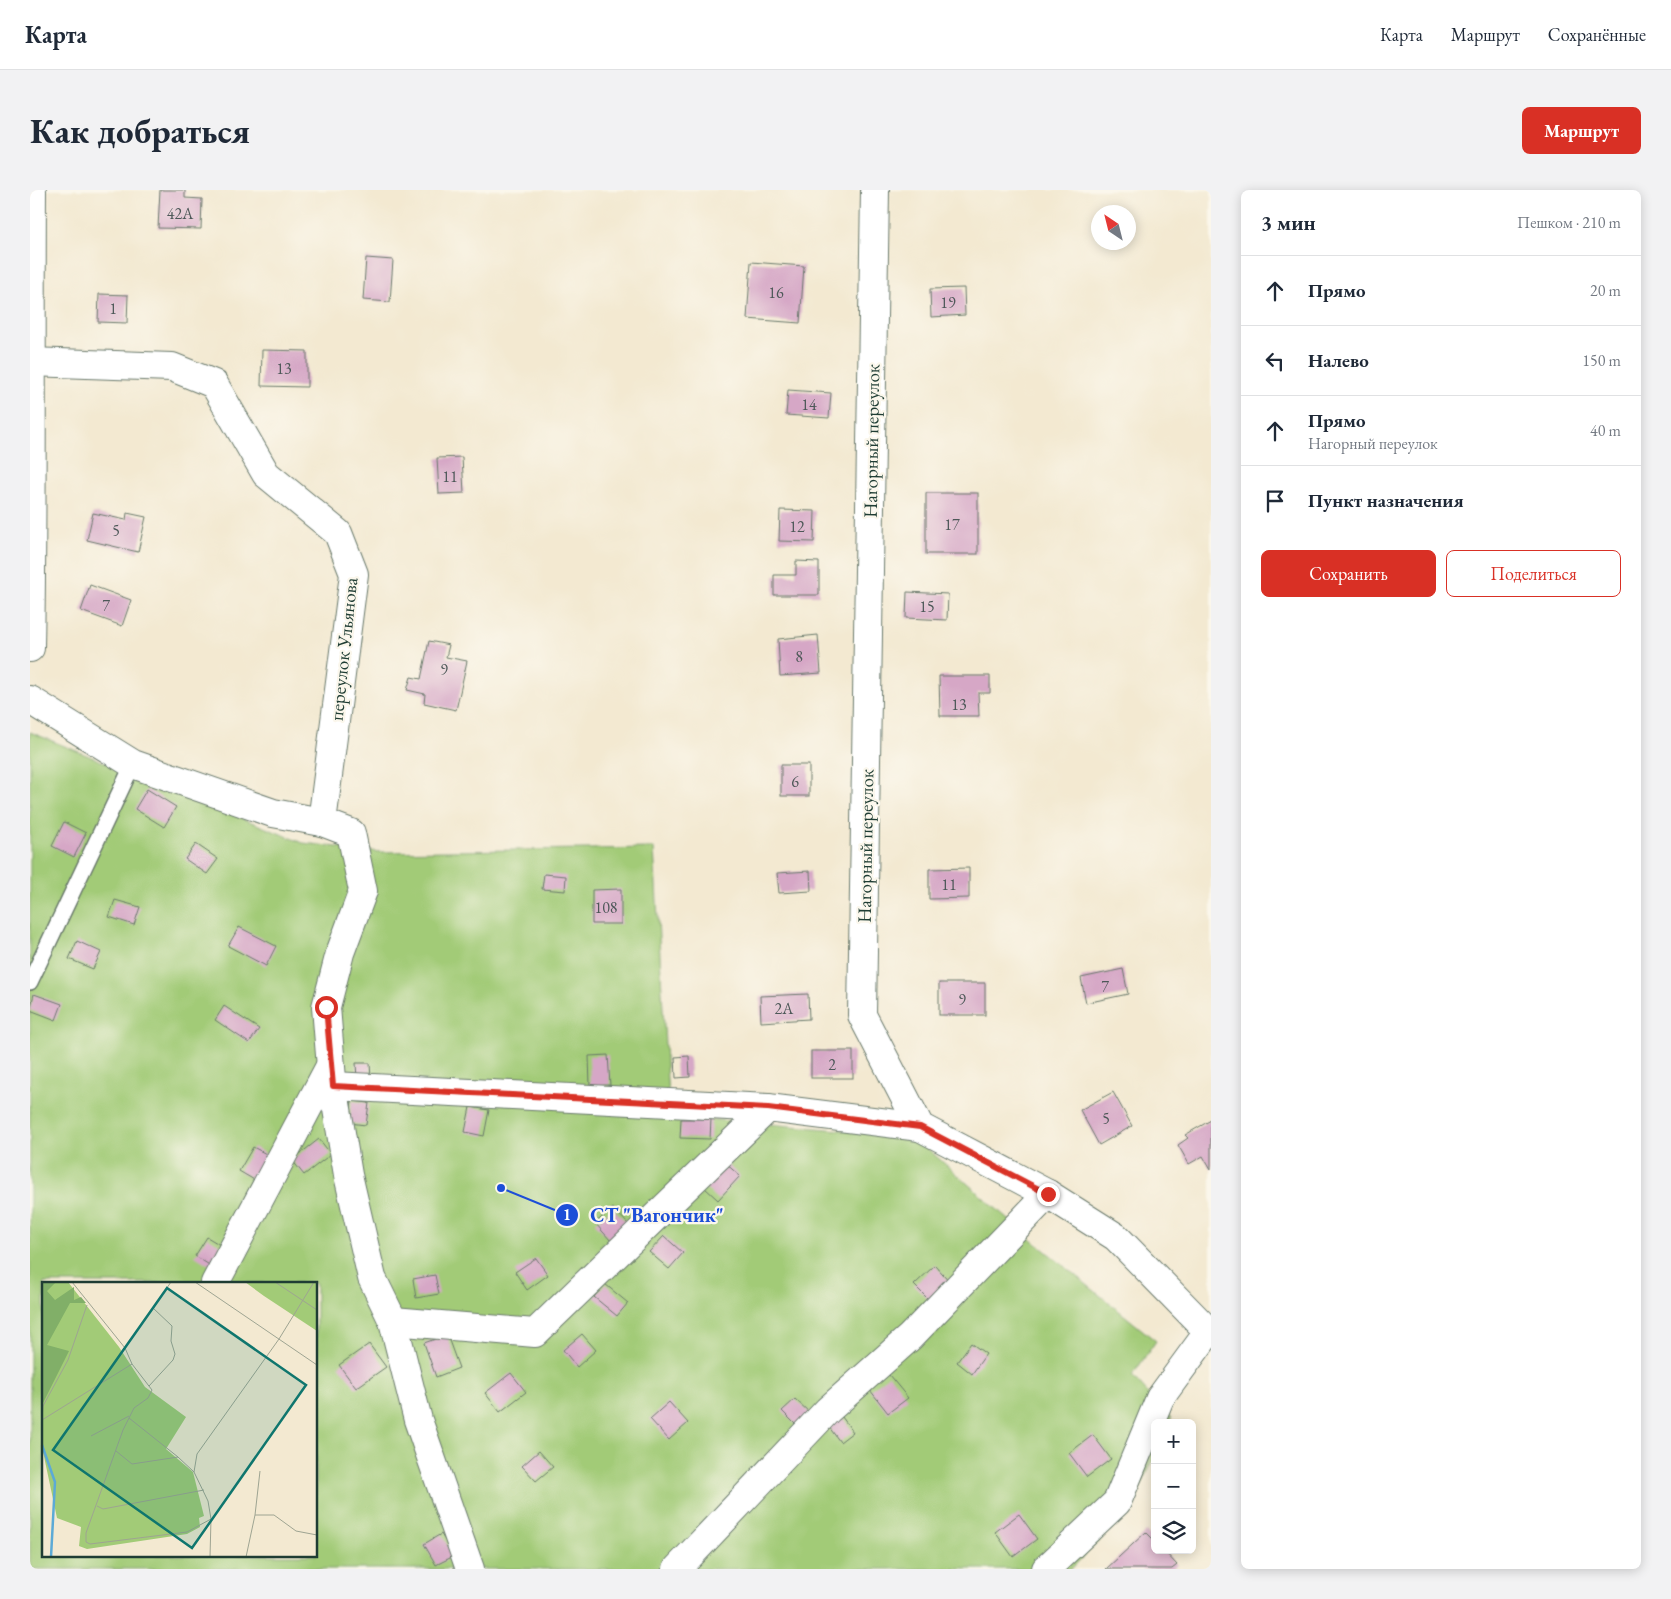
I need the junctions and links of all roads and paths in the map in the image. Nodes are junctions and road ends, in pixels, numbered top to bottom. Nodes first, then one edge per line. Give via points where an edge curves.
1 (32, 190) edge
2 (875, 190) edge
3 (30, 362) edge
4 (30, 648) edge
5 (30, 700) edge
6 (133, 764) junction
7 (322, 822) junction
8 (30, 982) edge
9 (332, 1076) junction
10 (768, 1108) junction
11 (920, 1127) junction
12 (1048, 1194) junction
13 (217, 1282) edge
14 (393, 1321) junction
15 (1210, 1332) edge
16 (470, 1569) edge
17 (677, 1569) edge
18 (1046, 1569) edge

1 - 3 street
2 - 11 street, Нагорный переулок via 862,1015
3 - 4 street via 33,520
3 - 7 street, переулок Ульянова via 172,367 214,384 266,474 338,533 354,574
5 - 6 street
6 - 7 street via 273,813
6 - 8 lane
7 - 9 street via 351,833 363,891 340,954 326,1007
9 - 10 street
9 - 13 street
9 - 14 street via 348,1175 372,1278
10 - 11 street
10 - 14 street via 535,1333
11 - 12 street
12 - 15 street via 1116,1237
12 - 17 street via 910,1336 828,1410
14 - 16 street via 418,1420
15 - 18 street via 1160,1398 1117,1502

